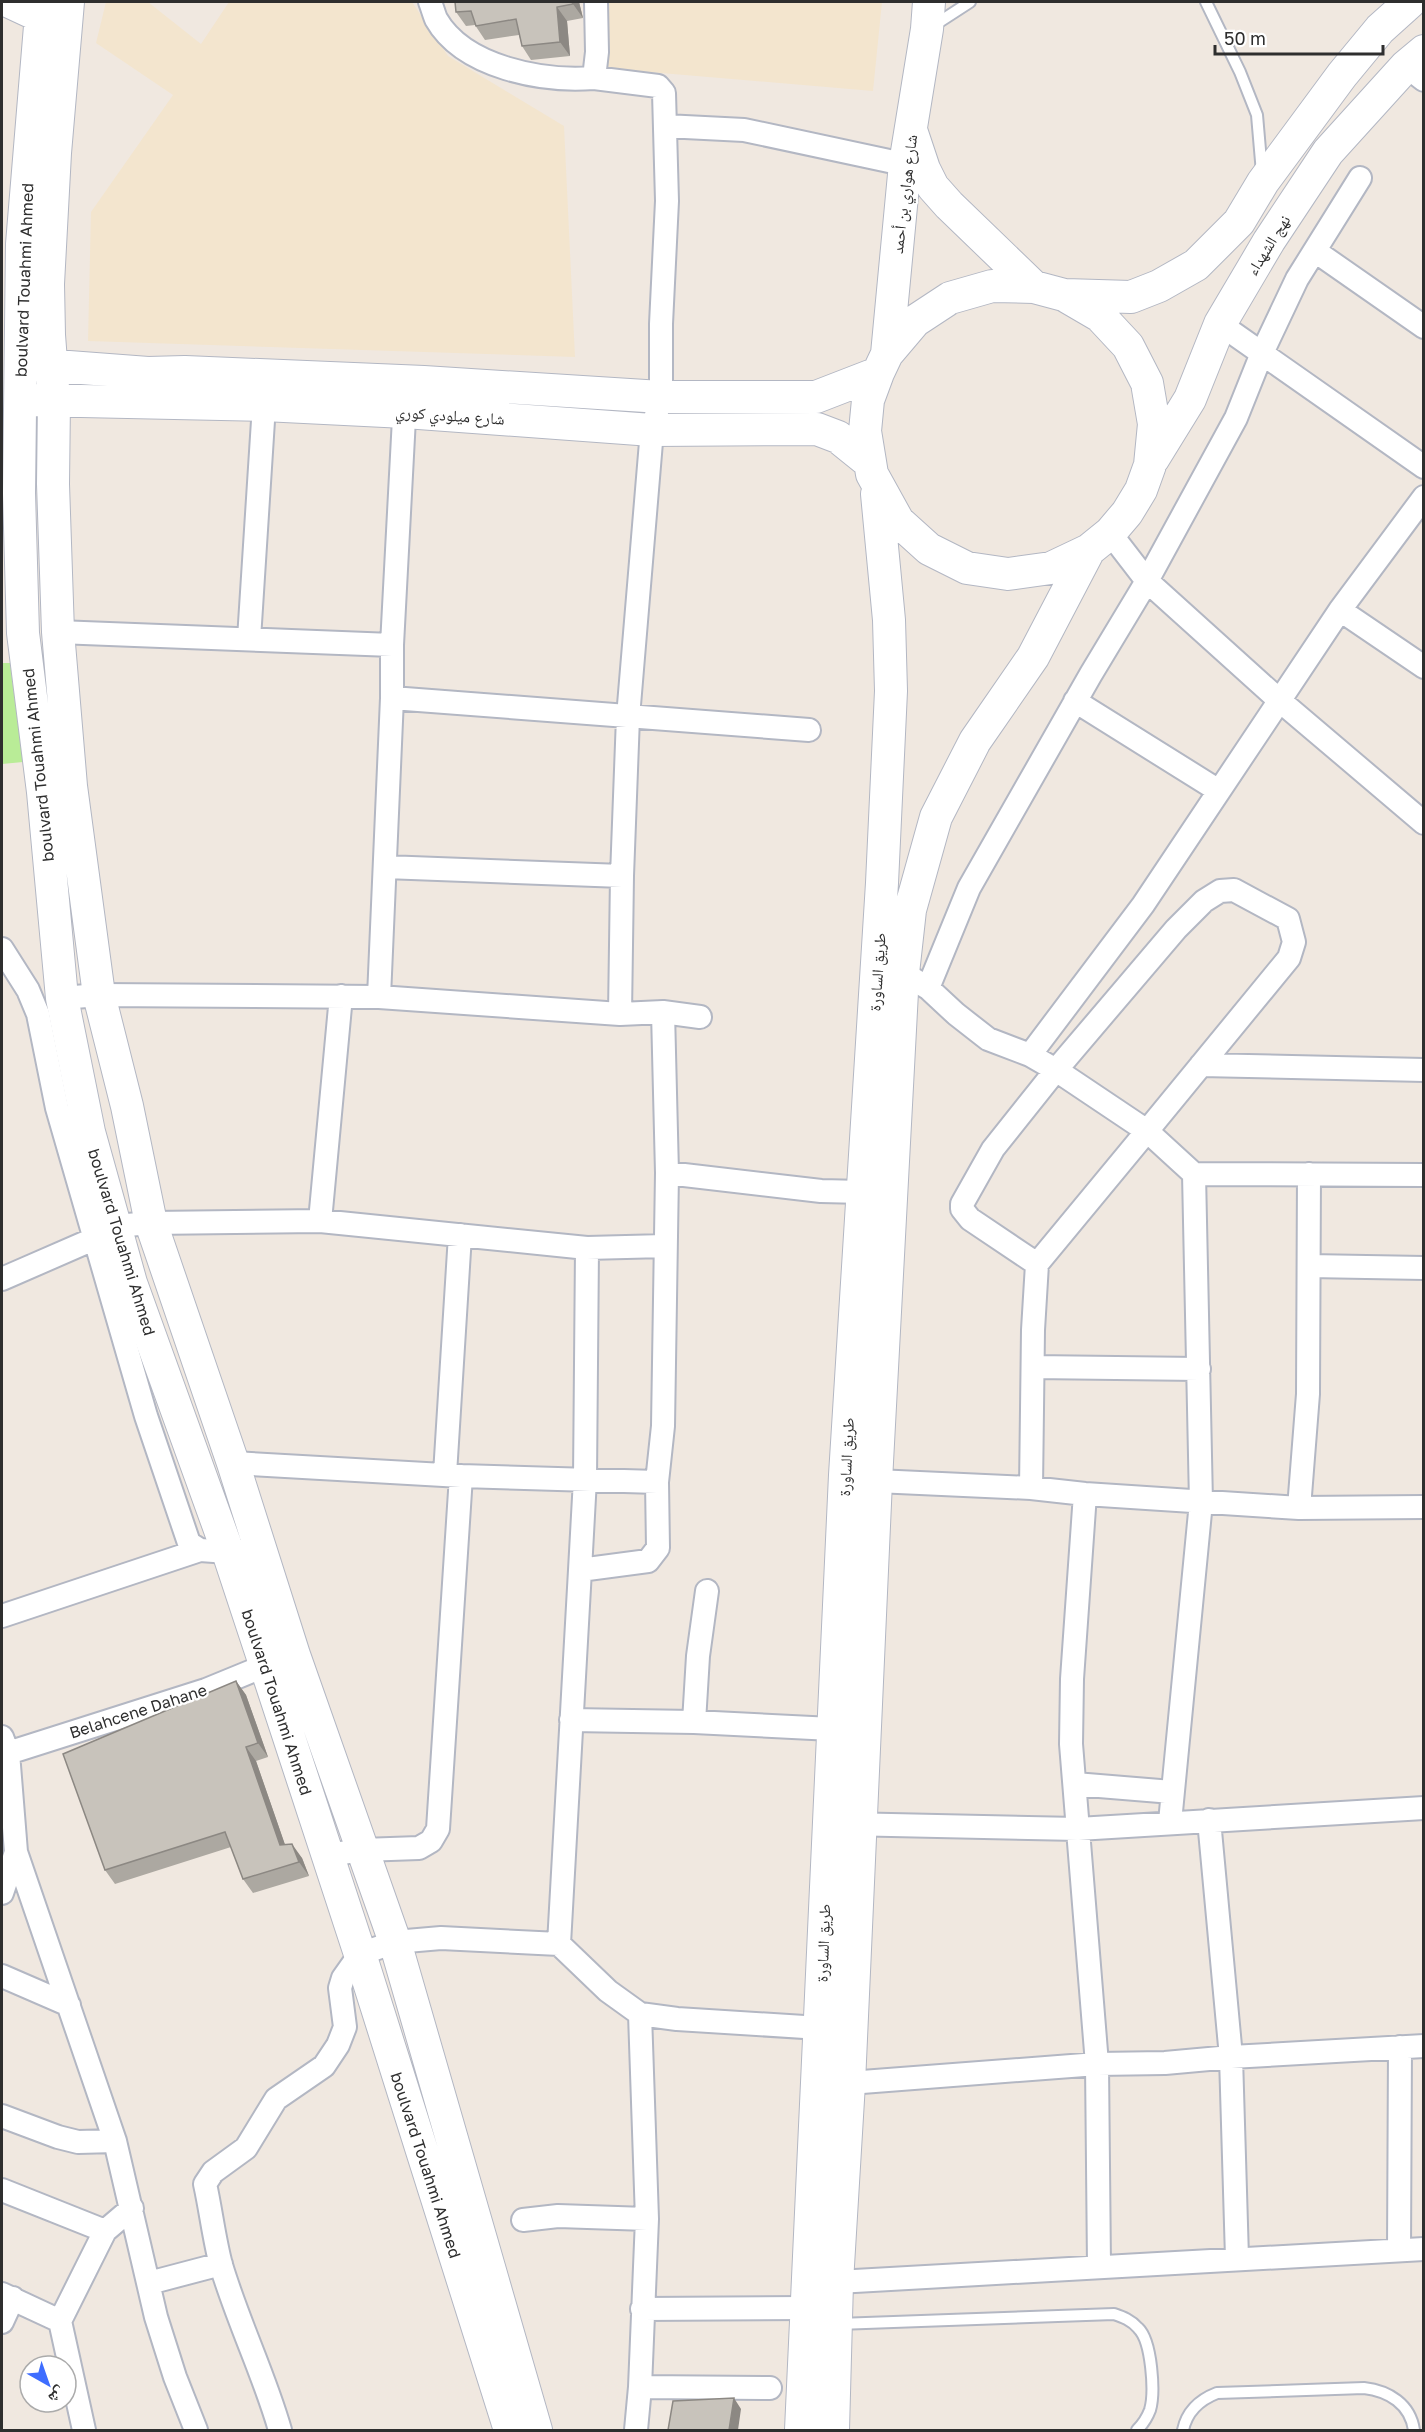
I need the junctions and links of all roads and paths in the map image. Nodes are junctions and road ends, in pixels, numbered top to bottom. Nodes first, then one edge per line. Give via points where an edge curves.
1 (10, 2) edge
2 (430, 2) edge
3 (596, 2) edge
4 (970, 2) edge
5 (1206, 2) edge
6 (1410, 2) edge
7 (54, 10) edge
8 (928, 15) edge
9 (1418, 65) edge
10 (594, 78) junction
11 (665, 126) junction
12 (915, 167) junction
13 (1360, 178) dead end
14 (1263, 182) junction
15 (1315, 251) junction
16 (1034, 287) junction
17 (1064, 296) junction
18 (1422, 321) edge
19 (1220, 324) junction
20 (1262, 353) junction
21 (11, 363) edge
22 (882, 363) junction
23 (51, 366) junction
24 (404, 397) junction
25 (661, 397) junction
26 (11, 400) edge
27 (54, 401) junction
28 (264, 405) junction
29 (652, 430) junction
30 (1150, 465) junction
31 (1424, 467) edge
32 (872, 473) junction
33 (1424, 496) edge
34 (1099, 542) junction
35 (1147, 581) junction
36 (1340, 610) junction
37 (58, 632) junction
38 (249, 639) junction
39 (392, 645) junction
40 (1424, 667) edge
41 (392, 698) junction
42 (1279, 700) junction
43 (1075, 701) junction
44 (628, 717) junction
45 (809, 730) dead end
46 (1219, 791) junction
47 (1424, 823) edge
48 (385, 867) junction
49 (621, 876) junction
50 (2, 948) edge
51 (916, 981) junction
52 (99, 995) junction
53 (340, 996) junction
54 (379, 997) junction
55 (62, 998) junction
56 (663, 1012) junction
57 (620, 1014) junction
58 (700, 1017) dead end
59 (1030, 1055) junction
60 (1201, 1065) junction
61 (1056, 1070) junction
62 (1424, 1070) edge
63 (1147, 1131) junction
64 (666, 1173) junction
65 (1194, 1174) junction
66 (1309, 1174) junction
67 (1424, 1174) edge
68 (863, 1192) junction
69 (320, 1221) junction
70 (151, 1223) junction
71 (105, 1232) junction
72 (460, 1235) junction
73 (665, 1246) junction
74 (587, 1248) junction
75 (1037, 1264) junction
76 (1310, 1266) junction
77 (1424, 1268) edge
78 (2, 1279) edge
79 (1034, 1367) junction
80 (1199, 1370) junction
81 (233, 1463) junction
82 (453, 1475) junction
83 (845, 1475) junction
84 (585, 1479) junction
85 (876, 1480) junction
86 (657, 1482) junction
87 (1031, 1488) junction
88 (1085, 1494) junction
89 (1201, 1502) junction
90 (1424, 1507) edge
91 (1299, 1508) junction
92 (214, 1551) junction
93 (580, 1570) junction
94 (707, 1590) dead end
95 (2, 1616) edge
96 (279, 1660) junction
97 (571, 1720) junction
98 (694, 1722) junction
99 (832, 1729) junction
100 (5, 1745) edge
101 (1075, 1784) junction
102 (1172, 1792) junction
103 (1424, 1808) edge
104 (1209, 1820) junction
105 (828, 1822) junction
106 (1170, 1822) junction
107 (861, 1825) junction
108 (1078, 1829) junction
109 (362, 1850) junction
110 (16, 1852) junction
111 (328, 1855) junction
112 (2, 1893) edge
113 (395, 1942) junction
114 (559, 1944) junction
115 (360, 1954) junction
116 (2, 1976) edge
117 (69, 2005) junction
118 (640, 2014) junction
119 (820, 2028) junction
120 (1424, 2046) edge
121 (1400, 2047) junction
122 (1231, 2057) junction
123 (1097, 2064) junction
124 (818, 2081) junction
125 (849, 2083) junction
126 (2, 2116) edge
127 (115, 2141) junction
128 (2, 2190) edge
129 (132, 2208) junction
130 (647, 2219) junction
131 (523, 2220) dead end
132 (105, 2231) junction
133 (1424, 2249) edge
134 (1399, 2250) junction
135 (1237, 2258) junction
136 (221, 2264) junction
137 (1099, 2266) junction
138 (837, 2282) junction
139 (149, 2283) junction
140 (7, 2296) edge
141 (806, 2308) junction
142 (642, 2309) junction
143 (60, 2321) junction
144 (2, 2322) edge
145 (836, 2324) junction
146 (640, 2387) junction
147 (770, 2388) dead end
148 (801, 2400) junction
149 (834, 2416) edge
150 (84, 2430) edge
151 (196, 2430) edge
152 (280, 2430) edge
153 (510, 2430) edge
154 (537, 2430) edge
155 (636, 2430) edge
156 (801, 2430) edge
157 (1137, 2430) edge
158 (1184, 2430) edge
159 (1414, 2430) edge

1 - 7 main road
2 - 10 street via 437,19 456,42 473,54 522,72 567,80
3 - 10 street
4 - 8 lane
5 - 14 lane via 1257,115
6 - 14 main road via 1380,29 1342,75
7 - 21 main road, boulvard Touahmi Ahmed via 22,244
7 - 23 main road, boulvard Touahmi Ahmed via 48,284
8 - 12 main road, شارع هواري بن أحمد via 910,126
9 - 19 main road, نهج الشهداء via 1328,152
10 - 11 street via 658,86 664,93
11 - 12 street via 744,130
11 - 25 street via 667,201
12 - 16 main road, شارع هواري بن أحمد via 949,206
12 - 22 main road, شارع هواري بن أحمد
13 - 15 street
14 - 17 main road via 1239,222 1196,265 1131,297
15 - 18 street
15 - 20 street via 1297,279
16 - 17 main road
16 - 22 main road via 992,286 950,298 915,321
17 - 30 main road via 1100,316 1128,346 1147,383 1154,424
19 - 20 street
19 - 30 main road, نهج الشهداء via 1190,399
20 - 31 street
20 - 35 street via 1236,418
21 - 23 main road, شارع ميلودي كوري
21 - 26 main road, boulvard Touahmi Ahmed
22 - 25 main road, شارع ميلودي كوري via 816,398
22 - 32 main road, طريق الساورة via 868,400 865,431
23 - 24 main road, شارع ميلودي كوري via 185,372
23 - 27 main road, boulvard Touahmi Ahmed
24 - 25 main road, شارع ميلودي كوري
24 - 28 main road, شارع ميلودي كوري
24 - 29 main road, شارع ميلودي كوري
24 - 39 street
25 - 29 street
26 - 27 main road, شارع ميلودي كوري
26 - 55 main road, boulvard Touahmi Ahmed via 19,493 23,633
27 - 28 main road, شارع ميلودي كوري
27 - 37 main road, boulvard Touahmi Ahmed
28 - 38 street
29 - 32 main road, شارع ميلودي كوري via 817,429 838,437
29 - 44 street
30 - 34 main road via 1127,513
32 - 34 main road via 897,521 929,549 967,568 1008,574 1051,568
32 - 68 main road, طريق الساورة via 889,620 891,691
33 - 36 street
34 - 35 street
34 - 51 main road, طريق الساورة via 1033,657 975,741 936,817 910,910
35 - 42 street
35 - 43 street
36 - 40 street
36 - 42 street
37 - 38 street
37 - 52 main road, boulvard Touahmi Ahmed via 71,786
38 - 39 street
39 - 41 street
41 - 44 street
41 - 48 street
42 - 46 street
42 - 47 street
43 - 46 street
43 - 51 street
44 - 45 street
44 - 49 street
46 - 59 street via 1143,905
48 - 49 street
48 - 54 street
49 - 57 street
50 - 71 street via 39,1014 57,1108
51 - 59 street via 988,1039
51 - 85 main road, طريق الساورة
52 - 53 street
52 - 55 street
52 - 70 main road, boulvard Touahmi Ahmed
53 - 54 street
53 - 69 street
54 - 57 street
55 - 71 main road, boulvard Touahmi Ahmed
56 - 57 street
56 - 58 street
56 - 64 street
59 - 61 street
60 - 61 street via 1289,958 1294,942 1288,919 1234,890 1220,891 1204,901 1176,928
60 - 62 street
60 - 63 street
61 - 63 street
61 - 75 street via 993,1149 962,1204 970,1218
63 - 65 street
63 - 75 street
64 - 68 street via 821,1191
64 - 73 street
65 - 66 street
65 - 80 street
66 - 67 street
66 - 76 street
68 - 83 main road, طريق الساورة
69 - 70 street
69 - 72 street
70 - 71 street
70 - 81 main road, boulvard Touahmi Ahmed
71 - 78 street
71 - 92 main road, boulvard Touahmi Ahmed via 131,1283
72 - 74 street
72 - 82 street
73 - 74 street
73 - 86 street via 663,1426
74 - 84 street
75 - 79 street
76 - 77 street
76 - 91 street via 1308,1394
79 - 80 street
79 - 87 street
80 - 89 street
81 - 82 street
81 - 96 main road, boulvard Touahmi Ahmed
82 - 84 street
82 - 109 street via 438,1829 431,1842 419,1848
83 - 85 street
83 - 99 main road, طريق الساورة
84 - 86 street
84 - 93 street
85 - 87 street
85 - 107 main road, طريق الساورة
86 - 93 street via 658,1548 653,1556 641,1562
87 - 88 street
88 - 89 street
88 - 101 street via 1072,1679
89 - 91 street
89 - 102 street
90 - 91 street
92 - 95 street
92 - 96 main road, boulvard Touahmi Ahmed
93 - 97 street
94 - 98 street
96 - 100 street, Belahcene Dahane via 207,1689
96 - 109 main road, boulvard Touahmi Ahmed
96 - 111 main road, boulvard Touahmi Ahmed
97 - 98 street
97 - 114 street
98 - 99 street
99 - 105 main road, طريق الساورة
100 - 110 street
101 - 102 street
101 - 108 street
102 - 106 street
103 - 104 street
104 - 106 street
104 - 122 street
105 - 107 street
105 - 119 main road, طريق الساورة
106 - 108 street
107 - 108 street
107 - 125 main road, طريق الساورة
108 - 123 street
109 - 111 street
109 - 113 main road, boulvard Touahmi Ahmed
110 - 112 street
110 - 117 street
111 - 115 main road, boulvard Touahmi Ahmed
113 - 114 street via 441,1938
113 - 115 street
113 - 154 main road, boulvard Touahmi Ahmed
114 - 118 street via 608,1991
115 - 136 street via 343,1978 340,1988 345,2027 324,2066 276,2099 246,2148 213,2172 205,2184
115 - 153 main road, boulvard Touahmi Ahmed
116 - 117 street
117 - 127 street
118 - 119 street
118 - 130 street
119 - 124 main road, طريق الساورة
120 - 121 street
121 - 122 street
121 - 134 street
122 - 123 street
122 - 135 street
123 - 125 street
123 - 137 street
124 - 125 street
124 - 141 main road, طريق الساورة
125 - 138 main road, طريق الساورة
126 - 127 street via 78,2142
127 - 129 street
128 - 132 street
129 - 132 street
129 - 139 street
130 - 131 street via 558,2216
130 - 142 street
132 - 143 street
133 - 134 street
134 - 135 street
135 - 137 street
136 - 139 street
136 - 152 street
137 - 138 street
138 - 145 main road, طريق الساورة
139 - 151 street via 175,2377
140 - 143 street
140 - 144 street
141 - 142 street
141 - 148 main road, طريق الساورة
142 - 146 street
143 - 150 street
145 - 149 main road, طريق الساورة
145 - 157 lane via 1114,2314 1140,2329 1147,2342 1151,2408
146 - 147 street
146 - 155 street
148 - 149 main road
148 - 156 main road, طريق الساورة
158 - 159 lane via 1196,2405 1217,2393 1364,2388 1379,2390 1405,2407

